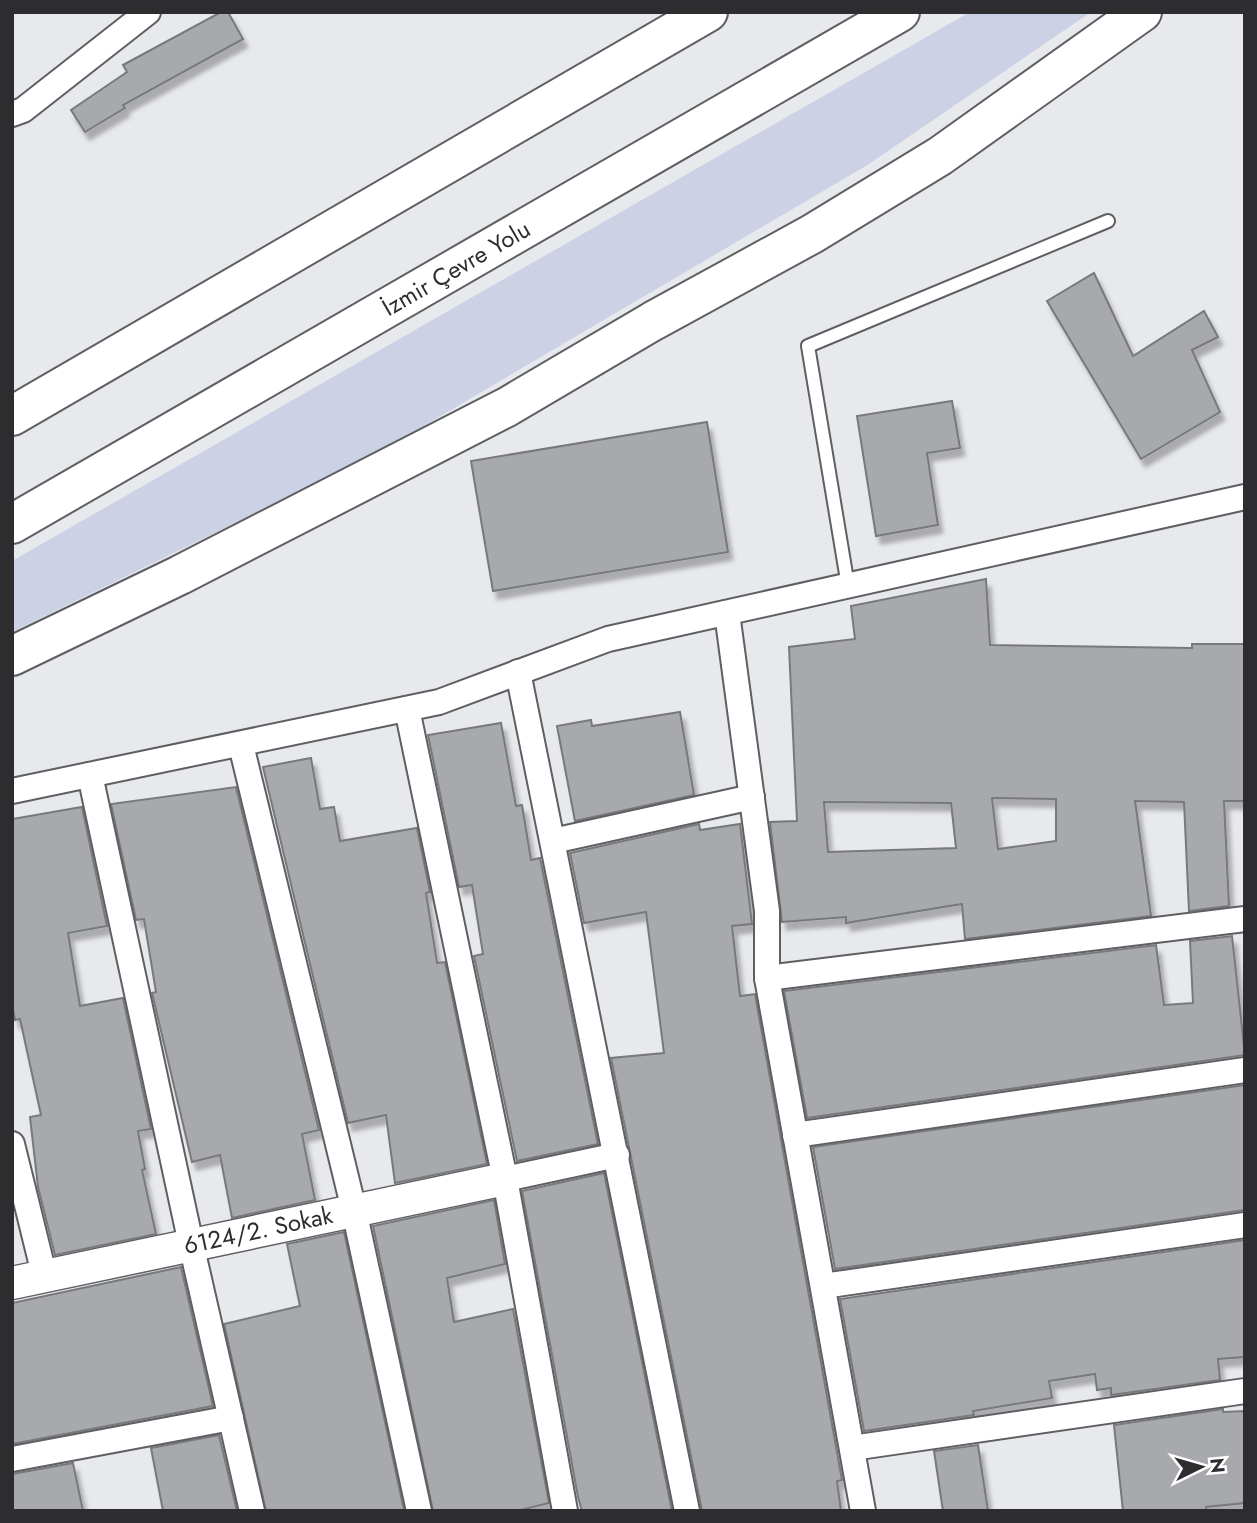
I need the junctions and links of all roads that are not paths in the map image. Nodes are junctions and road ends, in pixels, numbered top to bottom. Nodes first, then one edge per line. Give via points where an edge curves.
1 (148, 12) edge
2 (708, 12) edge
3 (900, 12) edge
4 (1142, 12) edge
5 (12, 114) edge
6 (1108, 221) dead end
7 (12, 416) edge
8 (1245, 497) edge
9 (12, 524) edge
10 (848, 586) junction
11 (727, 613) junction
12 (12, 656) edge
13 (518, 672) junction
14 (407, 709) junction
15 (241, 745) junction
16 (90, 775) junction
17 (12, 791) edge
18 (752, 797) junction
19 (553, 841) junction
20 (1245, 919) edge
21 (767, 978) junction
22 (1245, 1070) edge
23 (795, 1135) junction
24 (12, 1144) edge
25 (617, 1154) junction
26 (505, 1179) junction
27 (354, 1210) junction
28 (1245, 1225) edge
29 (191, 1244) junction
30 (45, 1278) junction
31 (12, 1283) edge
32 (822, 1286) junction
33 (1245, 1391) edge
34 (231, 1418) junction
35 (852, 1448) junction
36 (12, 1459) edge
37 (252, 1511) edge
38 (419, 1511) edge
39 (565, 1511) edge
40 (687, 1511) edge
41 (863, 1511) edge

1 - 5 street
2 - 7 highway
3 - 9 highway, İzmir Çevre Yolu
4 - 12 highway via 940,156 812,234 507,407
6 - 10 lane via 808,346
8 - 10 street
10 - 11 street
11 - 13 street via 608,639
11 - 18 street
13 - 14 street
13 - 19 street
14 - 15 street
14 - 26 street
15 - 16 street
15 - 27 street
16 - 17 street
16 - 29 street
18 - 19 street
18 - 21 street via 767,911
19 - 25 street
20 - 21 street
21 - 23 street
22 - 23 street
23 - 32 street
24 - 30 street
25 - 26 street
25 - 40 street
26 - 27 street, 6124/2. Sokak
26 - 39 street
27 - 29 street, 6124/2. Sokak
27 - 38 street
28 - 32 street
29 - 30 street, 6124/2. Sokak
29 - 34 street
30 - 31 street, 6124/2. Sokak
32 - 35 street
33 - 35 street
34 - 36 street
34 - 37 street
35 - 41 street

